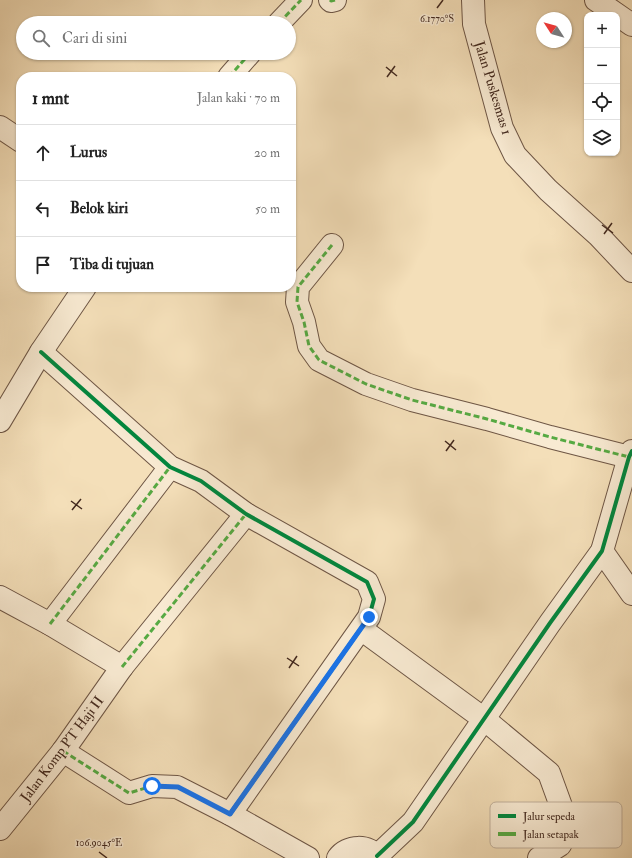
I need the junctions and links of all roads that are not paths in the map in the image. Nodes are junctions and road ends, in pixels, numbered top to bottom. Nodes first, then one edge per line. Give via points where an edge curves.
1 (301, 0) edge
2 (330, 0) edge
3 (335, 0) edge
4 (473, 0) edge
5 (596, 0) edge
6 (286, 16) edge
7 (632, 25) edge
8 (244, 60) edge
9 (233, 72) edge
10 (0, 127) edge
11 (16, 138) edge
12 (332, 245) dead end
13 (632, 271) edge
14 (82, 292) edge
15 (41, 352) junction
16 (0, 420) edge
17 (631, 454) edge
18 (170, 467) junction
19 (246, 514) junction
20 (602, 551) junction
21 (632, 594) edge
22 (0, 597) edge
23 (50, 624) junction
24 (361, 629) junction
25 (122, 667) junction
26 (484, 719) junction
27 (63, 752) junction
28 (560, 802) edge
29 (230, 814) junction
30 (0, 829) edge
31 (555, 848) edge
32 (378, 857) edge
33 (308, 858) edge
34 (338, 858) edge
35 (539, 858) edge

1 - 6 street
2 - 3 street
4 - 13 street, Jalan Puskesmas 1 via 474,24 502,128 515,155
5 - 7 street
8 - 9 street
10 - 11 street
12 - 17 street via 298,287 297,302 309,346 319,360 366,384 412,400 550,437
14 - 15 street
15 - 16 street
15 - 18 street
17 - 20 street
18 - 19 street via 201,481
18 - 23 street
19 - 24 street via 366,582 374,599 369,617
19 - 25 street, Jalan Komp PT Haji II
20 - 21 street
20 - 26 street
22 - 23 street
23 - 25 street
24 - 26 street
24 - 29 street
25 - 27 street, Jalan Komp PT Haji II
26 - 28 street via 549,773
26 - 32 street via 413,822
27 - 29 street via 129,793 152,786 178,787
27 - 30 street, Jalan Komp PT Haji II
29 - 33 street
31 - 35 street
32 - 34 street via 369,850 359,847 349,848

